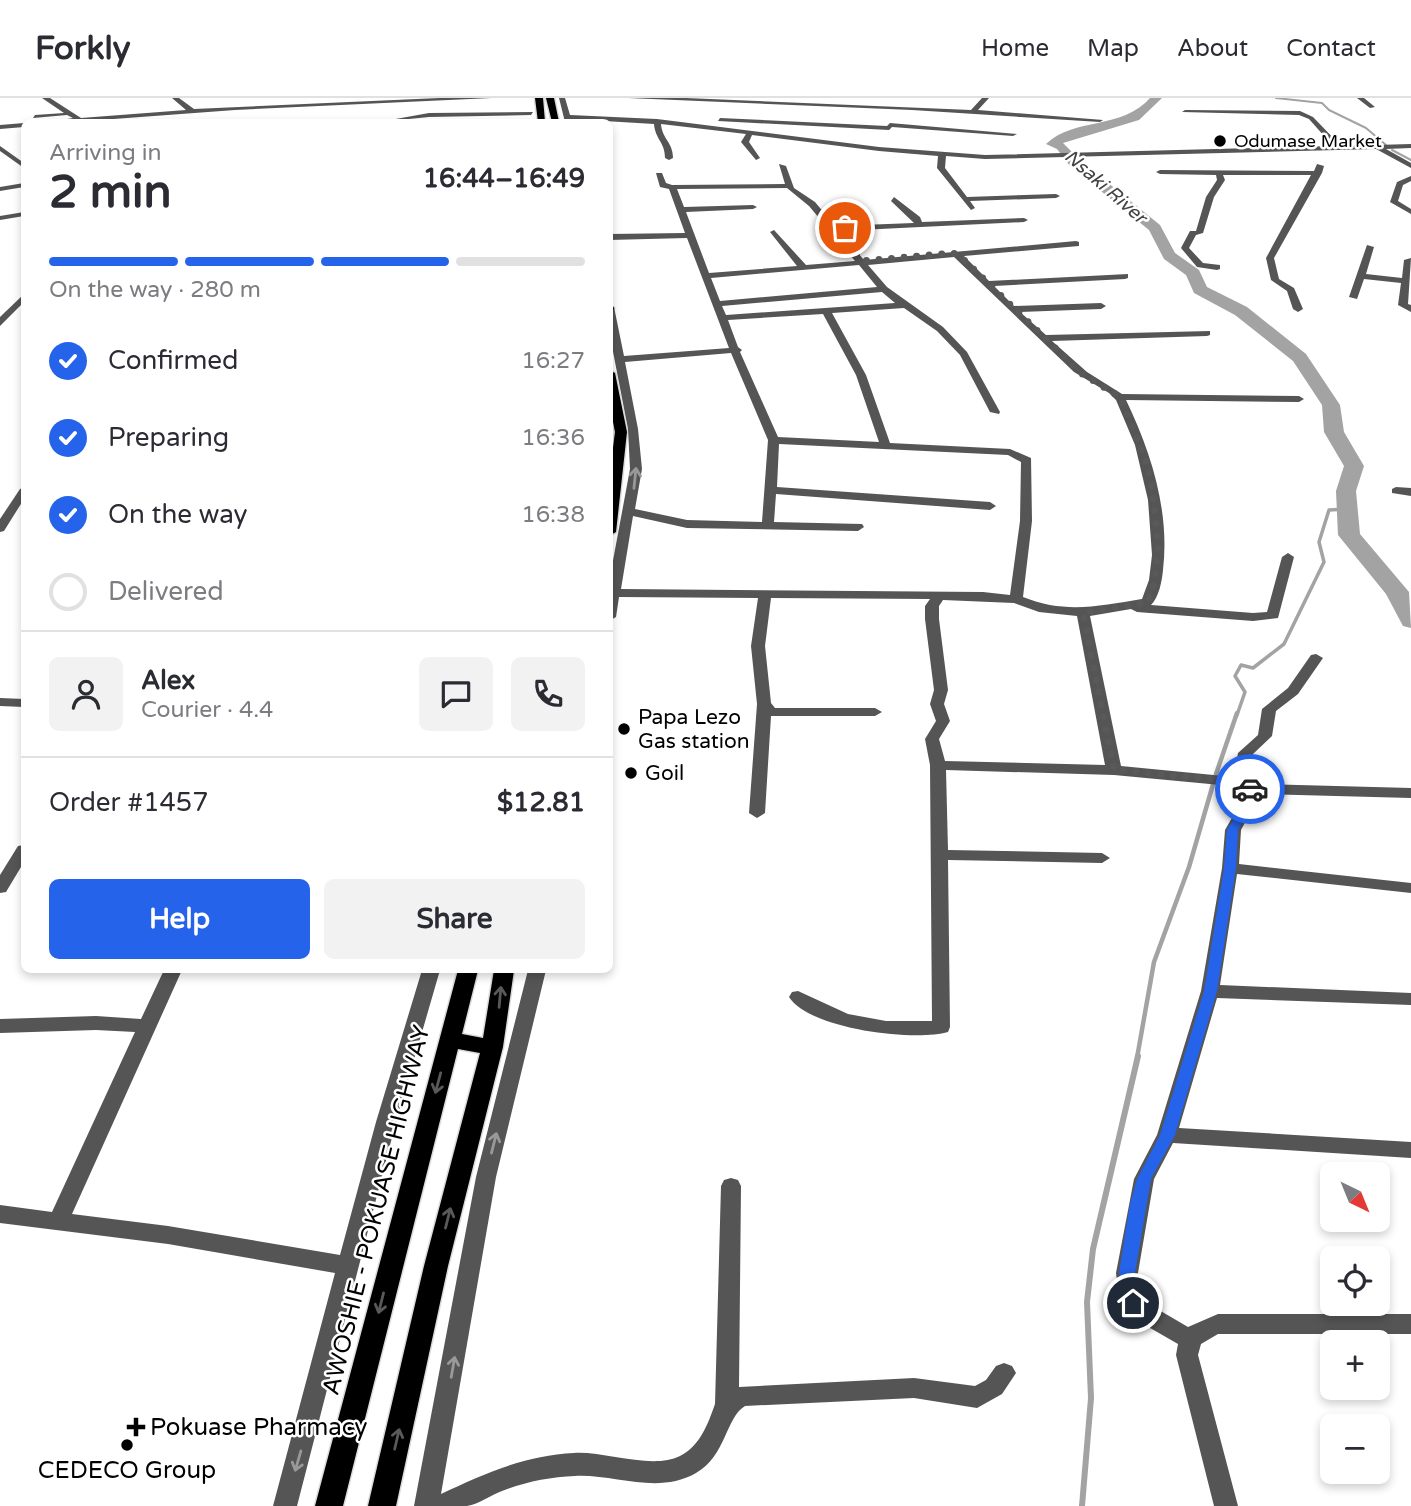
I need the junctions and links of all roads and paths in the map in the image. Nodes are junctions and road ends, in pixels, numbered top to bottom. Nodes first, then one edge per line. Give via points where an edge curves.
1 (45, 98) edge
2 (175, 98) edge
3 (451, 98) edge
4 (489, 98) edge
5 (539, 98) edge
6 (551, 98) edge
7 (562, 98) edge
8 (634, 98) edge
9 (828, 98) edge
10 (903, 98) edge
11 (986, 98) edge
12 (1360, 98) edge
13 (710, 99) edge
14 (750, 100) edge
15 (763, 103) junction
16 (1291, 103) dead end
17 (822, 106) junction
18 (1372, 107) dead end
19 (897, 108) junction
20 (192, 111) junction
21 (974, 111) junction
22 (1185, 112) dead end
23 (1297, 113) junction
24 (177, 115) junction
25 (35, 117) dead end
26 (69, 119) edge
27 (99, 119) edge
28 (189, 119) edge
29 (394, 119) edge
30 (532, 119) edge
31 (542, 119) edge
32 (555, 119) edge
33 (567, 119) edge
34 (1100, 120) dead end
35 (613, 121) edge
36 (657, 121) junction
37 (747, 121) junction
38 (677, 123) junction
39 (21, 125) edge
40 (0, 127) edge
41 (750, 132) junction
42 (887, 132) junction
43 (1013, 134) dead end
44 (1411, 146) edge
45 (1379, 148) junction
46 (1340, 149) junction
47 (1, 150) edge
48 (1315, 150) junction
49 (879, 154) junction
50 (942, 155) junction
51 (669, 158) dead end
52 (756, 159) dead end
53 (0, 163) edge
54 (21, 163) edge
55 (782, 166) dead end
56 (1411, 166) edge
57 (1160, 172) dead end
58 (1219, 173) junction
59 (1318, 173) junction
60 (659, 175) dead end
61 (1411, 178) edge
62 (21, 186) edge
63 (789, 186) junction
64 (672, 187) junction
65 (0, 190) edge
66 (1056, 196) dead end
67 (894, 199) dead end
68 (967, 199) junction
69 (753, 207) dead end
70 (681, 210) junction
71 (1411, 212) edge
72 (21, 214) edge
73 (0, 218) edge
74 (1024, 220) dead end
75 (985, 223) junction
76 (919, 226) junction
77 (831, 229) junction
78 (774, 232) dead end
79 (692, 235) junction
80 (613, 237) edge
81 (1076, 244) dead end
82 (1370, 247) dead end
83 (953, 253) junction
84 (1408, 260) dead end
85 (862, 261) junction
86 (1217, 267) dead end
87 (804, 268) junction
88 (709, 276) junction
89 (1125, 276) dead end
90 (1361, 276) junction
91 (1405, 281) junction
92 (986, 284) junction
93 (884, 289) junction
94 (1354, 297) dead end
95 (21, 303) edge
96 (21, 304) edge
97 (717, 304) junction
98 (902, 304) junction
99 (0, 306) edge
100 (1101, 306) dead end
101 (1014, 309) junction
102 (1298, 309) dead end
103 (1411, 309) edge
104 (827, 312) junction
105 (722, 318) junction
106 (0, 323) edge
107 (613, 328) edge
108 (1207, 333) dead end
109 (1045, 338) junction
110 (737, 350) junction
111 (619, 359) junction
112 (613, 393) edge
113 (1120, 397) junction
114 (1299, 399) dead end
115 (995, 412) dead end
116 (774, 440) junction
117 (885, 444) junction
118 (772, 490) junction
119 (1396, 491) dead end
120 (1411, 492) edge
121 (21, 496) edge
122 (613, 499) edge
123 (990, 506) dead end
124 (631, 512) junction
125 (768, 526) junction
126 (858, 527) dead end
127 (0, 528) edge
128 (1289, 557) dead end
129 (613, 593) joint
130 (765, 593) junction
131 (939, 596) junction
132 (1016, 599) junction
133 (1128, 607) junction
134 (1083, 613) junction
135 (1316, 658) dead end
136 (0, 702) edge
137 (21, 703) edge
138 (764, 704) junction
139 (875, 712) dead end
140 (938, 765) junction
141 (1114, 770) junction
142 (1245, 786) junction
143 (1411, 793) edge
144 (757, 813) dead end
145 (938, 854) junction
146 (21, 855) edge
147 (1102, 858) dead end
148 (1230, 868) junction
149 (0, 888) edge
150 (1411, 888) edge
151 (172, 973) edge
152 (430, 973) edge
153 (467, 973) edge
154 (504, 973) edge
155 (536, 973) edge
156 (1210, 991) junction
157 (798, 997) dead end
158 (1411, 999) edge
159 (0, 1026) edge
160 (146, 1026) junction
161 (449, 1040) junction
162 (492, 1047) junction
163 (1167, 1135) junction
164 (1411, 1150) edge
165 (731, 1186) dead end
166 (0, 1214) edge
167 (57, 1223) junction
168 (350, 1266) junction
169 (1411, 1324) edge
170 (1189, 1339) junction
171 (1004, 1373) dead end
172 (727, 1404) junction
173 (285, 1506) edge
174 (329, 1506) edge
175 (382, 1506) edge
176 (426, 1506) edge
177 (441, 1506) edge
178 (1226, 1506) edge

1 - 26 street
2 - 20 street
3 - 4 street
3 - 20 street
5 - 31 main road
6 - 32 main road
7 - 33 street
8 - 13 street
9 - 17 street
10 - 19 street
11 - 21 street
12 - 18 street
13 - 14 street
14 - 15 street
15 - 17 street
15 - 37 street
16 - 23 street
17 - 19 street
19 - 21 street
19 - 42 street
20 - 24 street
21 - 34 street
22 - 23 street
23 - 46 street via 1311,118
24 - 27 street
24 - 28 street
25 - 26 street
29 - 30 street via 531,110
35 - 36 street
36 - 38 street
36 - 51 street
37 - 38 street
37 - 42 street
38 - 41 street
39 - 40 street
41 - 49 street
41 - 52 street via 745,142
42 - 43 street
42 - 49 street
44 - 45 street
45 - 46 street
45 - 56 street
46 - 48 street
47 - 54 street
48 - 50 street
48 - 59 street
49 - 50 street
50 - 68 street via 941,168
53 - 54 street
55 - 63 street
57 - 58 street
58 - 59 street
58 - 86 street via 1221,180 1205,210 1203,227 1193,233 1185,248 1200,265
59 - 102 street via 1270,258 1275,279 1291,290
60 - 64 street via 663,185
61 - 71 street via 1400,184 1394,202
62 - 65 street
63 - 64 street
63 - 77 street via 812,204
64 - 70 street
66 - 68 street
67 - 76 street
68 - 75 street
69 - 70 street
70 - 79 street
72 - 73 street
74 - 75 street
75 - 76 street
76 - 77 street
77 - 85 street
78 - 87 street
79 - 80 street
79 - 88 street
81 - 83 street
82 - 90 street
83 - 85 street
83 - 92 street via 978,271
84 - 91 street
85 - 87 street
85 - 93 street
87 - 88 street
88 - 97 street
89 - 92 street
90 - 91 street
90 - 94 street
91 - 103 street via 1403,305
92 - 101 street
93 - 97 street
93 - 98 street
95 - 99 street
96 - 106 street
97 - 105 street
98 - 104 street
98 - 115 street via 940,329 964,354
100 - 101 street
101 - 109 street
104 - 105 street
104 - 117 street via 863,380
105 - 110 street
107 - 111 street
108 - 109 street
109 - 113 street via 1081,373
110 - 111 street
110 - 116 street
124 -> 111 street via 634,442
112 - 122 main road via 621,432
113 - 114 street
113 - 133 street via 1147,463 1158,547 1148,602
116 - 117 street
116 - 118 street
117 - 132 street via 1010,452 1027,460 1026,521
118 - 123 street
118 - 125 street
119 - 120 street
121 - 127 street
124 - 125 street via 687,524
124 - 129 street
125 - 126 street
128 - 133 street via 1273,615
129 - 130 street
130 - 131 street
130 - 138 street via 758,646
131 - 132 street
131 - 140 street via 932,606 941,690 937,704 943,721 932,739
132 - 134 street via 1039,608
133 - 134 street
134 - 141 street
135 - 142 street via 1293,691 1269,709 1265,736 1246,753
136 - 137 street
138 - 139 street via 771,712 781,713
138 - 144 street
140 - 141 street
140 - 145 street
141 - 142 street
142 - 143 street
142 - 148 street via 1253,795 1233,830
145 - 147 street via 976,859 1037,855
145 - 157 street via 942,1027 886,1029 810,1008
146 - 149 street
148 - 150 street
148 - 156 street
151 - 160 street
152 - 168 street
153 - 161 main road, AWOSHIE - POKUASE HIGHWAY
162 -> 154 main road
176 -> 155 street via 486,1177
156 - 158 street
156 - 163 street
159 - 160 street
160 - 167 street
161 - 162 main road
161 -> 174 main road, AWOSHIE - POKUASE HIGHWAY
175 -> 162 main road
163 - 164 street
163 - 170 street via 1144,1179 1127,1273 1130,1296 1139,1310
165 - 172 street
166 - 167 street
167 - 168 street
168 -> 173 street
169 - 170 street via 1218,1324
170 - 178 street via 1187,1355
171 - 172 street via 976,1397 914,1388 762,1393
172 - 177 street via 713,1440 689,1464 639,1474 582,1464 541,1468

